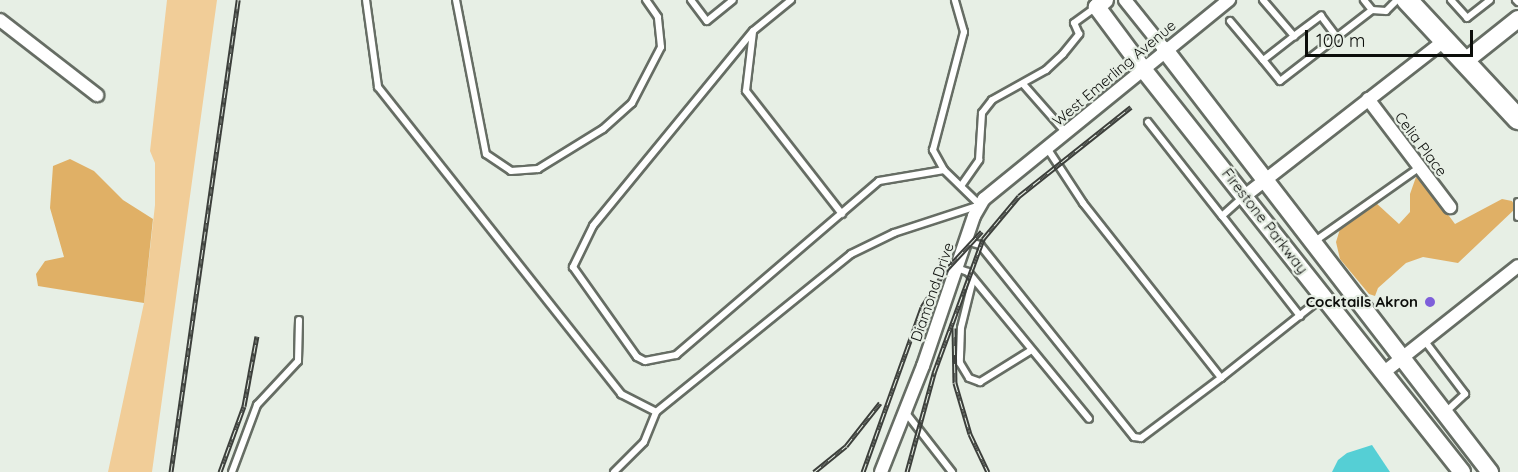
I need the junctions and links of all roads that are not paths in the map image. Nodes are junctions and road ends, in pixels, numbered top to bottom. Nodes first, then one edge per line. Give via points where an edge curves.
1 (366, 0) edge
2 (456, 0) edge
3 (646, 0) edge
4 (691, 0) edge
5 (734, 0) edge
6 (791, 0) edge
7 (955, 0) edge
8 (1125, 0) edge
9 (1229, 0) edge
10 (1263, 0) edge
11 (1364, 0) edge
12 (1397, 0) edge
13 (1451, 0) edge
14 (1490, 0) edge
15 (1101, 3) edge
16 (1415, 5) edge
17 (1372, 10) junction
18 (1518, 19) edge
19 (0, 20) edge
20 (1230, 21) dead end
21 (753, 31) junction
22 (1294, 36) junction
23 (1337, 37) junction
24 (1445, 40) junction
25 (1165, 50) junction
26 (1263, 60) junction
27 (1464, 62) junction
28 (1143, 69) junction
29 (1023, 84) junction
30 (97, 95) dead end
31 (1368, 99) junction
32 (1518, 119) edge
33 (1148, 122) dead end
34 (1066, 133) junction
35 (1047, 148) junction
36 (1420, 166) junction
37 (944, 170) junction
38 (1267, 178) junction
39 (960, 186) junction
40 (1246, 195) junction
41 (1518, 202) edge
42 (980, 205) junction
43 (1450, 207) dead end
44 (842, 214) junction
45 (1222, 216) junction
46 (1518, 217) edge
47 (966, 241) junction
48 (1314, 242) junction
49 (1518, 266) edge
50 (957, 268) junction
51 (973, 279) junction
52 (1324, 297) junction
53 (1300, 316) junction
54 (299, 320) dead end
55 (1425, 340) junction
56 (1030, 351) junction
57 (1401, 359) junction
58 (1383, 373) junction
59 (1221, 378) junction
60 (656, 412) junction
61 (906, 412) junction
62 (1444, 414) junction
63 (1089, 419) dead end
64 (950, 471) edge
65 (232, 472) edge
66 (614, 472) edge
67 (881, 472) edge
68 (1462, 472) edge
69 (1490, 472) edge

1 - 60 lane via 378,87 621,394
2 - 3 lane via 486,154 511,171 538,169 603,129 632,102 662,47 658,17
4 - 5 lane via 707,21
6 - 21 lane
7 - 37 lane via 964,32 933,150
8 - 25 street, Firestone Parkway
9 - 25 street, West Emerling Avenue
10 - 22 lane
11 - 17 lane
12 - 17 lane via 1386,11
13 - 14 lane via 1467,18
15 - 28 street, Firestone Parkway
15 - 29 lane via 1074,23 1079,34 1074,44 1046,70
16 - 24 main road
17 - 23 lane
18 - 27 street
19 - 30 street
20 - 26 lane
21 - 44 lane via 746,91
21 - 44 lane via 593,226 573,267 637,357 645,361 664,360 676,355
22 - 23 lane via 1323,13
22 - 26 lane
23 - 26 lane via 1280,81
24 - 27 main road
24 - 31 street
25 - 28 street, West Emerling Avenue
25 - 38 street, Firestone Parkway
27 - 32 main road
28 - 34 street, West Emerling Avenue
28 - 40 street, Firestone Parkway
29 - 34 lane
29 - 39 lane via 992,99 982,113 979,160
31 - 36 street, Celia Place
31 - 38 street
33 - 45 lane
34 - 35 street, West Emerling Avenue
35 - 42 street, Diamond Drive
35 - 59 lane via 1083,203
36 - 43 street, Celia Place
36 - 48 lane
37 - 39 lane
37 - 44 lane via 879,181
38 - 40 street
38 - 48 street, Firestone Parkway
39 - 42 lane
40 - 45 lane
40 - 52 street, Firestone Parkway
41 - 46 lane
42 - 47 street, Diamond Drive
42 - 60 lane via 894,233 851,254
45 - 53 lane
47 - 50 street, Diamond Drive
47 - 59 lane via 980,245 1134,437 1141,438
48 - 57 street, Firestone Parkway
49 - 55 street
50 - 51 lane
50 - 61 street, Diamond Drive
51 - 56 lane
51 - 56 lane via 961,328 960,363 969,378 980,382
52 - 53 lane
52 - 58 street, Firestone Parkway
53 - 59 lane
54 - 65 lane via 298,361 257,405
55 - 57 street
55 - 62 lane via 1465,394
56 - 63 lane via 1050,369
57 - 58 street
57 - 62 street, Firestone Parkway
58 - 68 street, Firestone Parkway
60 - 66 lane via 644,442
61 - 64 lane
61 - 67 street, Diamond Drive
62 - 69 street, Firestone Parkway

